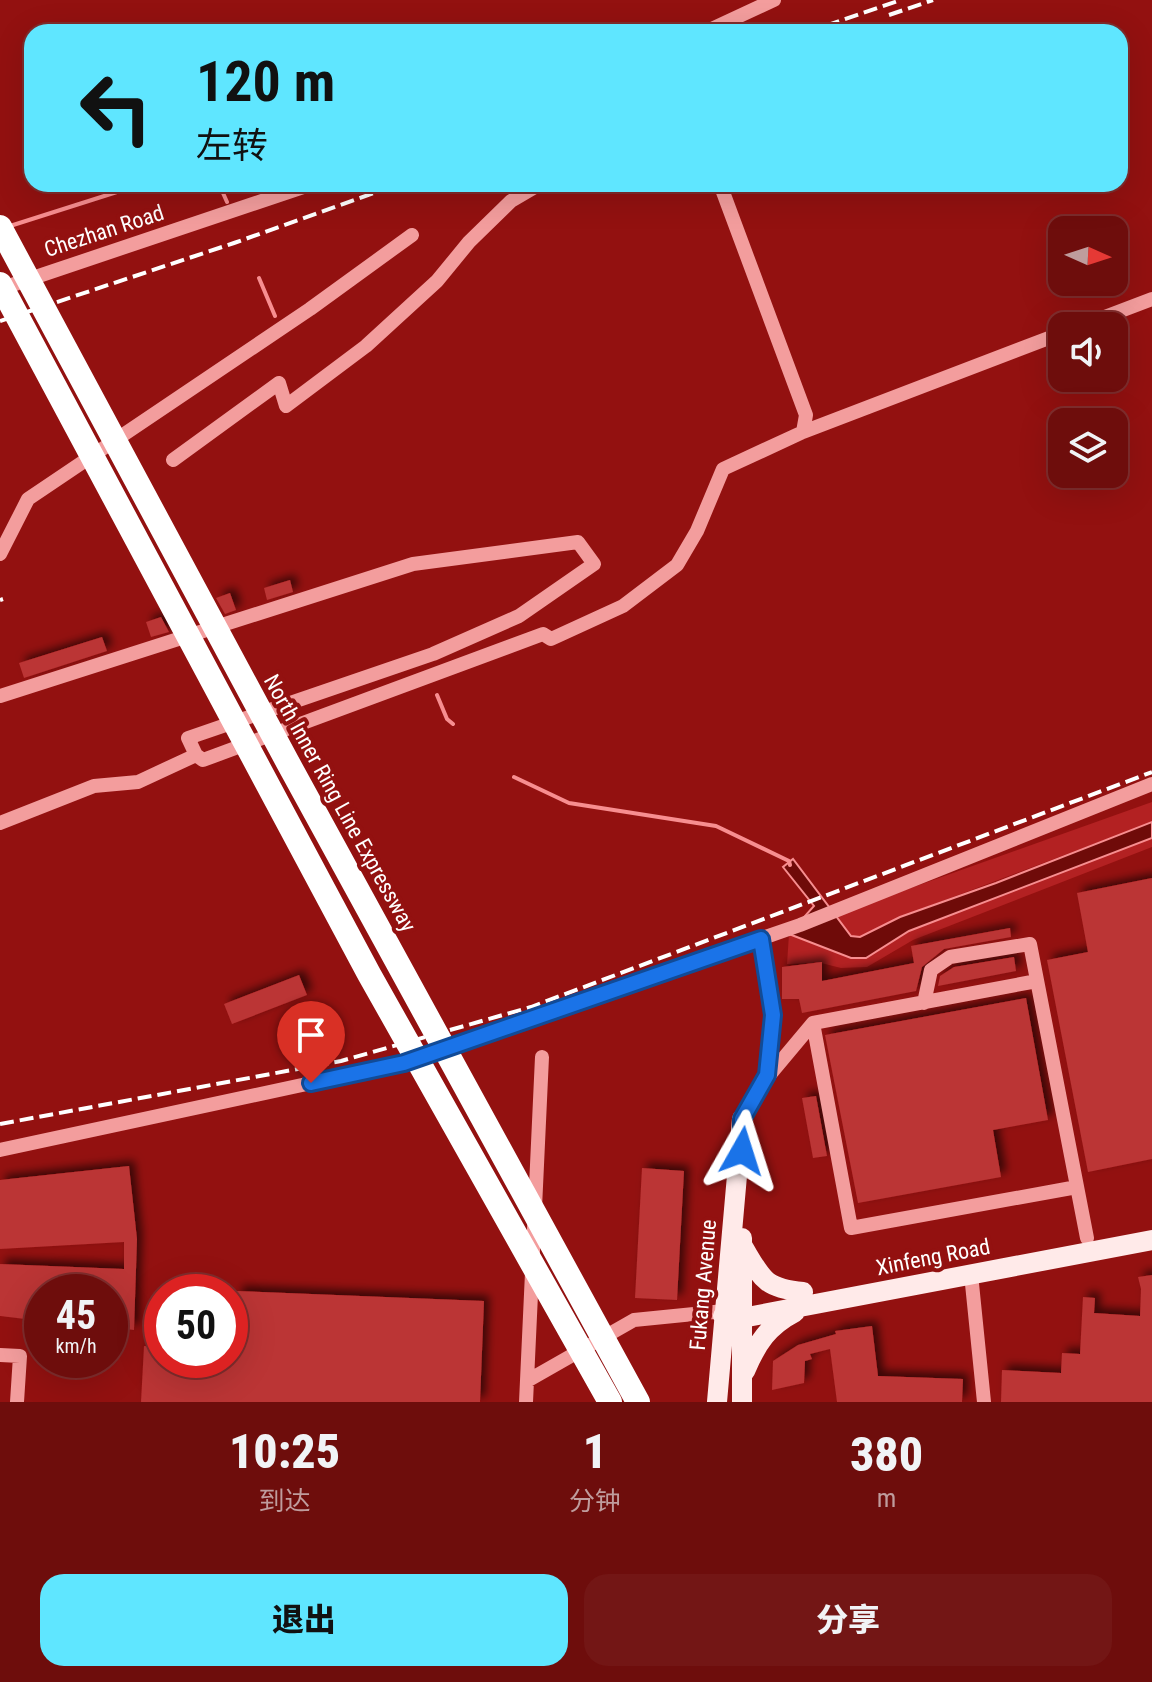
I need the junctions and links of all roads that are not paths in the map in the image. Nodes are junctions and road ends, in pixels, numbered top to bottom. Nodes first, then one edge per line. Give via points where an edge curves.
1 (774, 0) edge
2 (722, 24) edge
3 (288, 192) edge
4 (526, 192) edge
5 (723, 192) edge
6 (0, 227) edge
7 (412, 235) dead end
8 (0, 287) edge
9 (1152, 299) edge
10 (1118, 312) edge
11 (1048, 338) edge
12 (803, 432) junction
13 (173, 460) dead end
14 (0, 554) edge
15 (0, 696) edge
16 (196, 755) junction
17 (1152, 784) edge
18 (0, 823) edge
19 (761, 939) junction
20 (1037, 981) junction
21 (924, 1003) junction
22 (813, 1023) junction
23 (542, 1057) dead end
24 (763, 1083) junction
25 (742, 1119) junction
26 (0, 1150) edge
27 (1077, 1187) junction
28 (1152, 1226) edge
29 (1087, 1238) junction
30 (1152, 1240) edge
31 (742, 1245) junction
32 (971, 1274) junction
33 (804, 1299) junction
34 (731, 1310) junction
35 (0, 1355) edge
36 (742, 1378) junction
37 (527, 1381) junction
38 (17, 1402) edge
39 (526, 1402) edge
40 (610, 1402) edge
41 (638, 1402) edge
42 (717, 1402) edge
43 (742, 1402) edge
44 (984, 1402) edge

1 - 2 street
3 - 8 street, Chezhan Road
4 - 13 street via 511,201 437,281 366,346 286,406 279,383
5 - 12 street via 806,415
6 - 41 highway, North Inner Ring Line Expressway, bridge
7 - 14 street via 28,499
8 - 40 highway, bridge via 369,974
9 - 10 street
11 - 12 street
12 - 16 street via 723,469 677,565 623,606 551,639 543,634 203,760
15 - 16 street via 413,564 578,542 594,564 519,616 433,654 188,738
16 - 18 street via 138,782 94,786
17 - 19 street
19 - 24 street via 773,1015
19 - 26 street via 404,1063
20 - 21 street
20 - 21 street via 1030,944 950,957 931,970
20 - 27 street
21 - 22 street
22 - 24 street
22 - 27 street via 851,1228
23 - 37 street
24 - 25 street
25 - 31 main road, Fukang Avenue
25 - 34 main road, Fukang Avenue
27 - 29 street
28 - 29 main road, Xinfeng Road
29 - 33 main road, Xinfeng Road
30 - 32 main road, Xinfeng Road
31 - 33 main road via 765,1281
31 - 34 main road, Fukang Avenue
32 - 33 main road, Xinfeng Road
32 - 44 street
33 - 34 main road, Xinfeng Road
33 - 36 main road via 757,1343
34 - 36 main road, Fukang Avenue
34 - 37 street via 634,1320
34 - 42 main road, Fukang Avenue
35 - 38 street via 20,1356
36 - 43 main road, Fukang Avenue
37 - 39 street

